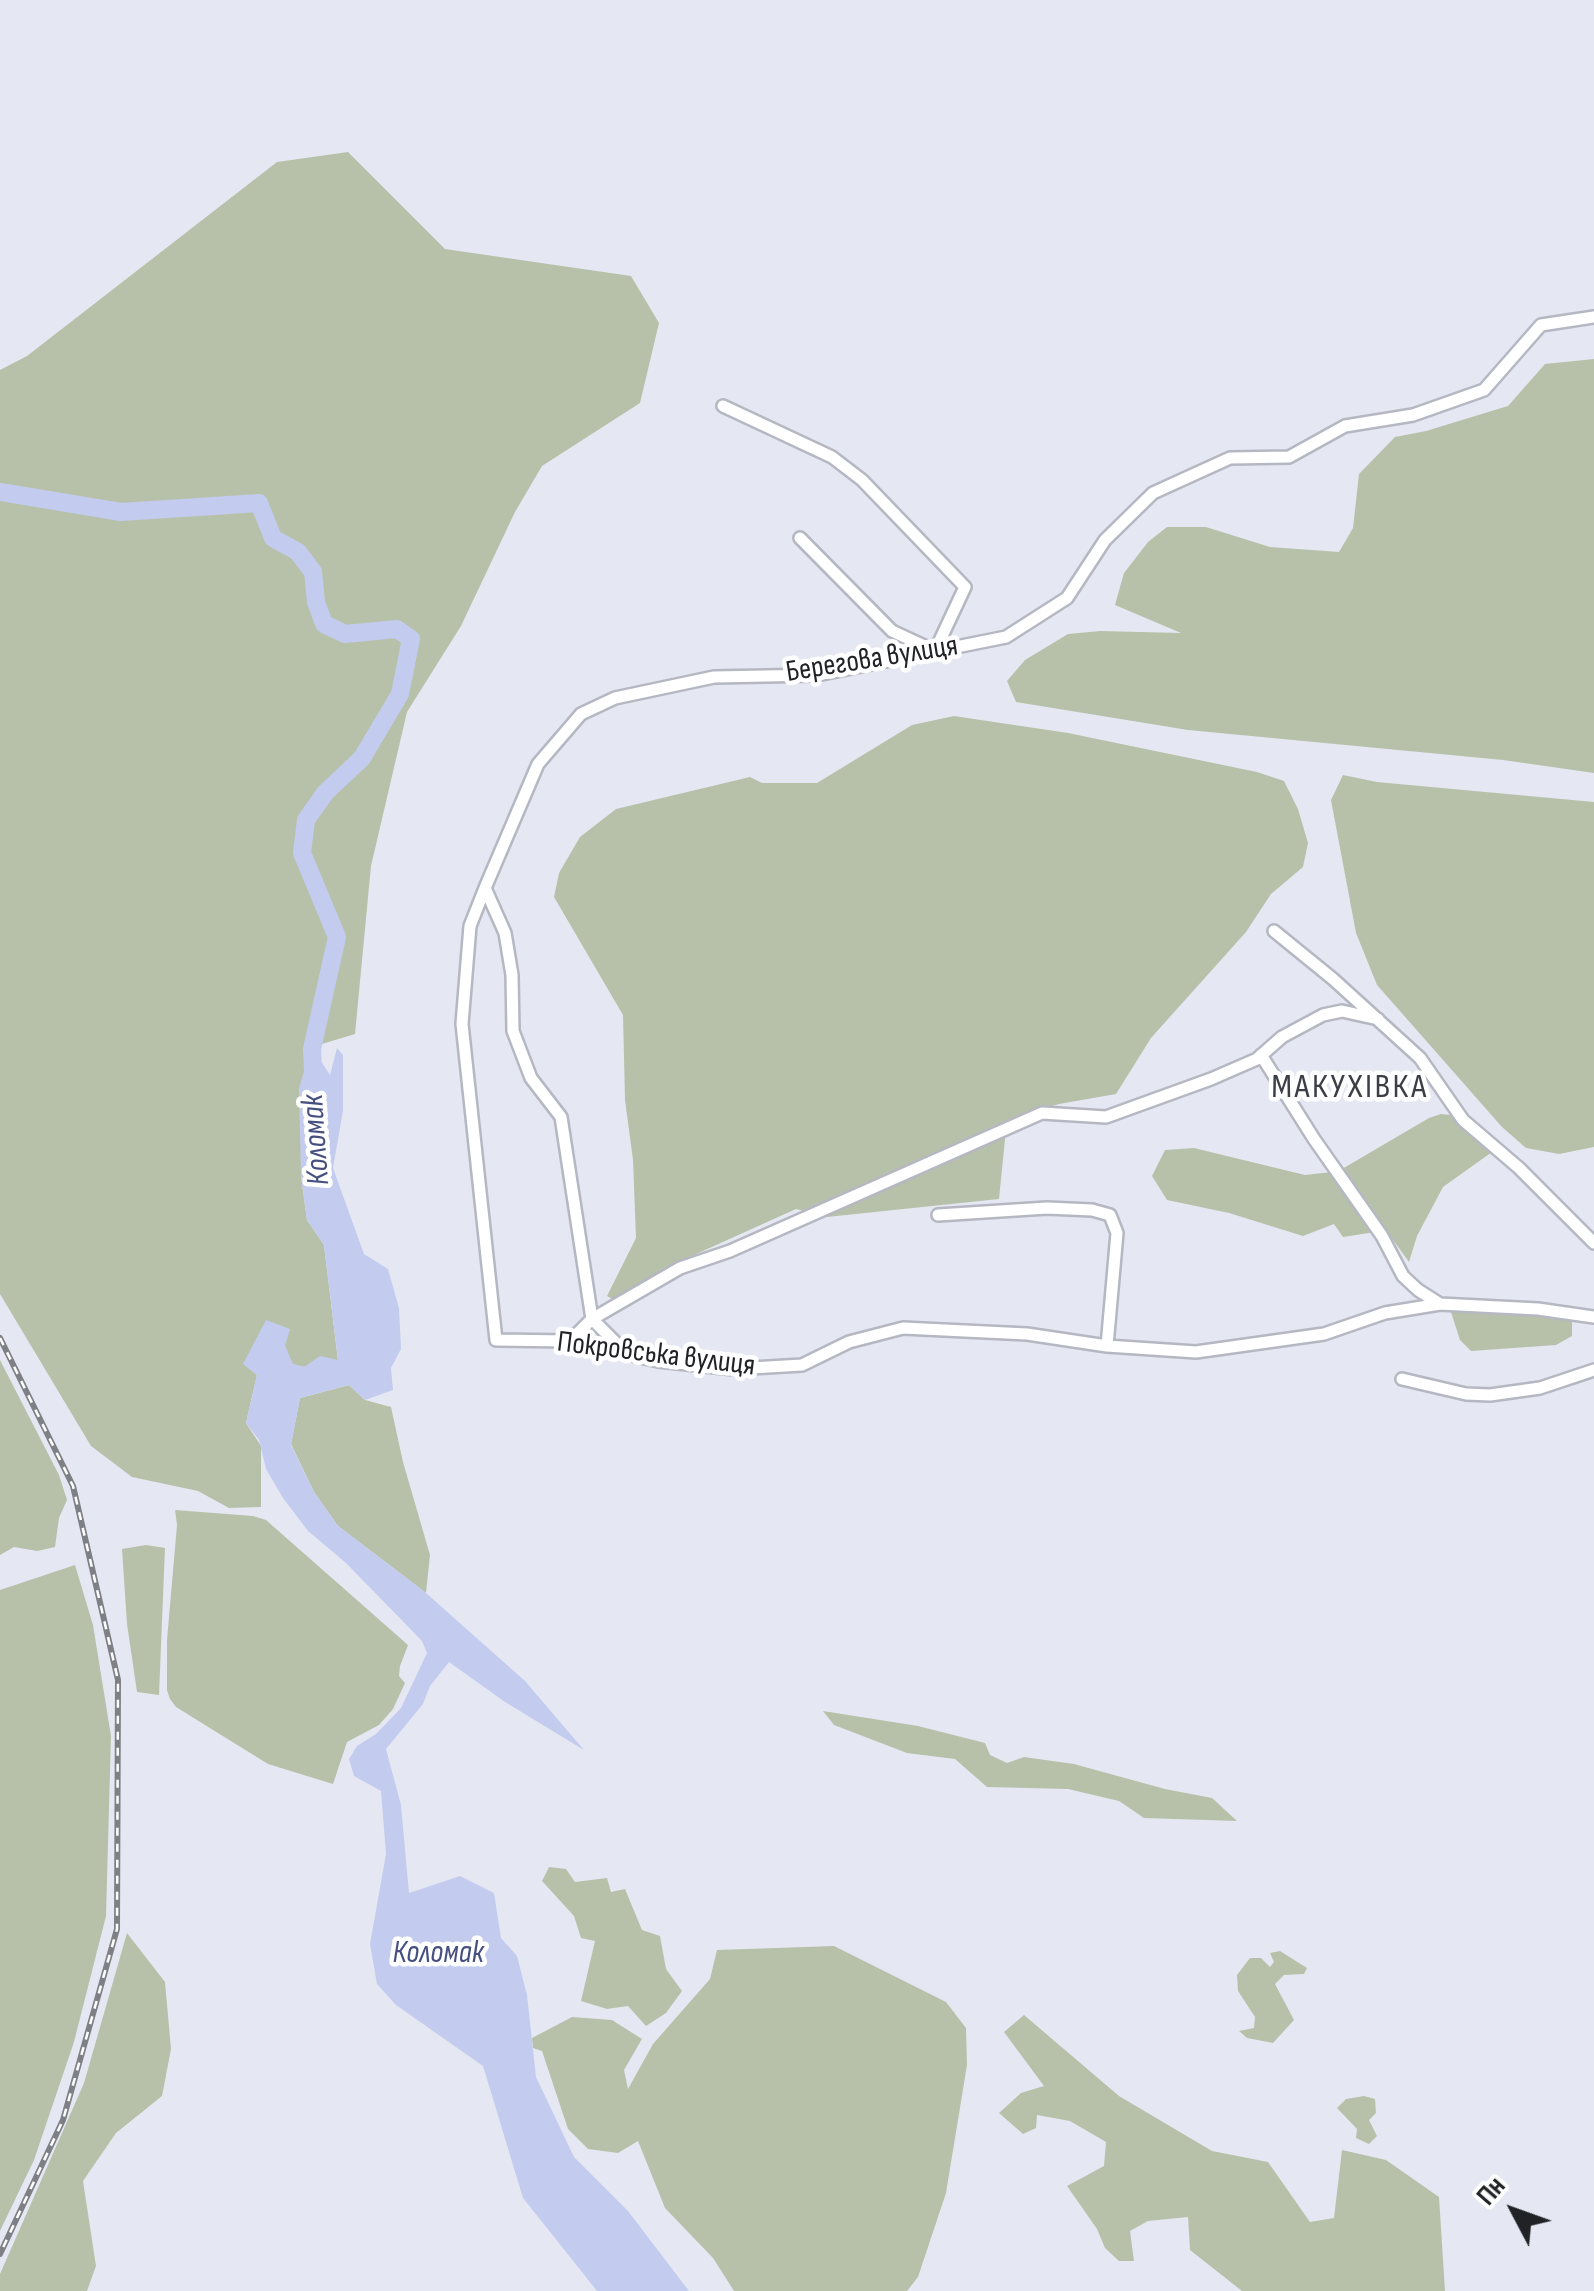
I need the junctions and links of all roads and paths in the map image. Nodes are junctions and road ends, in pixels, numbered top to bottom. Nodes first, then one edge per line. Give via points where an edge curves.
1 (1594, 318) edge
2 (724, 406) dead end
3 (800, 538) dead end
4 (935, 651) junction
5 (484, 888) junction
6 (1274, 931) dead end
7 (1378, 1019) junction
8 (1262, 1054) junction
9 (938, 1215) dead end
10 (1594, 1243) edge
11 (1440, 1304) junction
12 (1594, 1316) edge
13 (592, 1319) junction
14 (496, 1340) joint
15 (570, 1342) junction
16 (1107, 1346) junction
17 (624, 1352) junction
18 (1594, 1370) edge
19 (1402, 1379) dead end

1 - 4 street, Берегова вулиця via 1541,325 1484,390 1413,416 1345,426 1289,457 1230,458 1152,493 1105,540 1067,598 1006,637
2 - 4 street via 832,456 965,586
3 - 4 street via 892,632
4 - 5 street, Берегова вулиця via 817,675 714,677 615,698 581,714 538,764
5 - 13 street via 505,933 513,1031 531,1078 561,1117
5 - 14 street, Берегова вулиця via 470,926 462,1024
6 - 7 street
7 - 8 street via 1342,1011 1323,1016
7 - 10 street via 1420,1058 1463,1120
8 - 11 street via 1403,1276
8 - 13 street via 1106,1117 1042,1113 1025,1119 680,1268
9 - 16 street via 1047,1208 1110,1215 1117,1233
11 - 12 street, Покровська вулиця
11 - 16 street, Покровська вулиця via 1384,1313 1324,1334 1196,1352
13 - 15 street
13 - 17 street
14 - 15 street, Покровська вулиця
15 - 17 street, Покровська вулиця
16 - 17 street, Покровська вулиця via 917,1327 848,1342 781,1368 696,1365
18 - 19 street via 1490,1396

